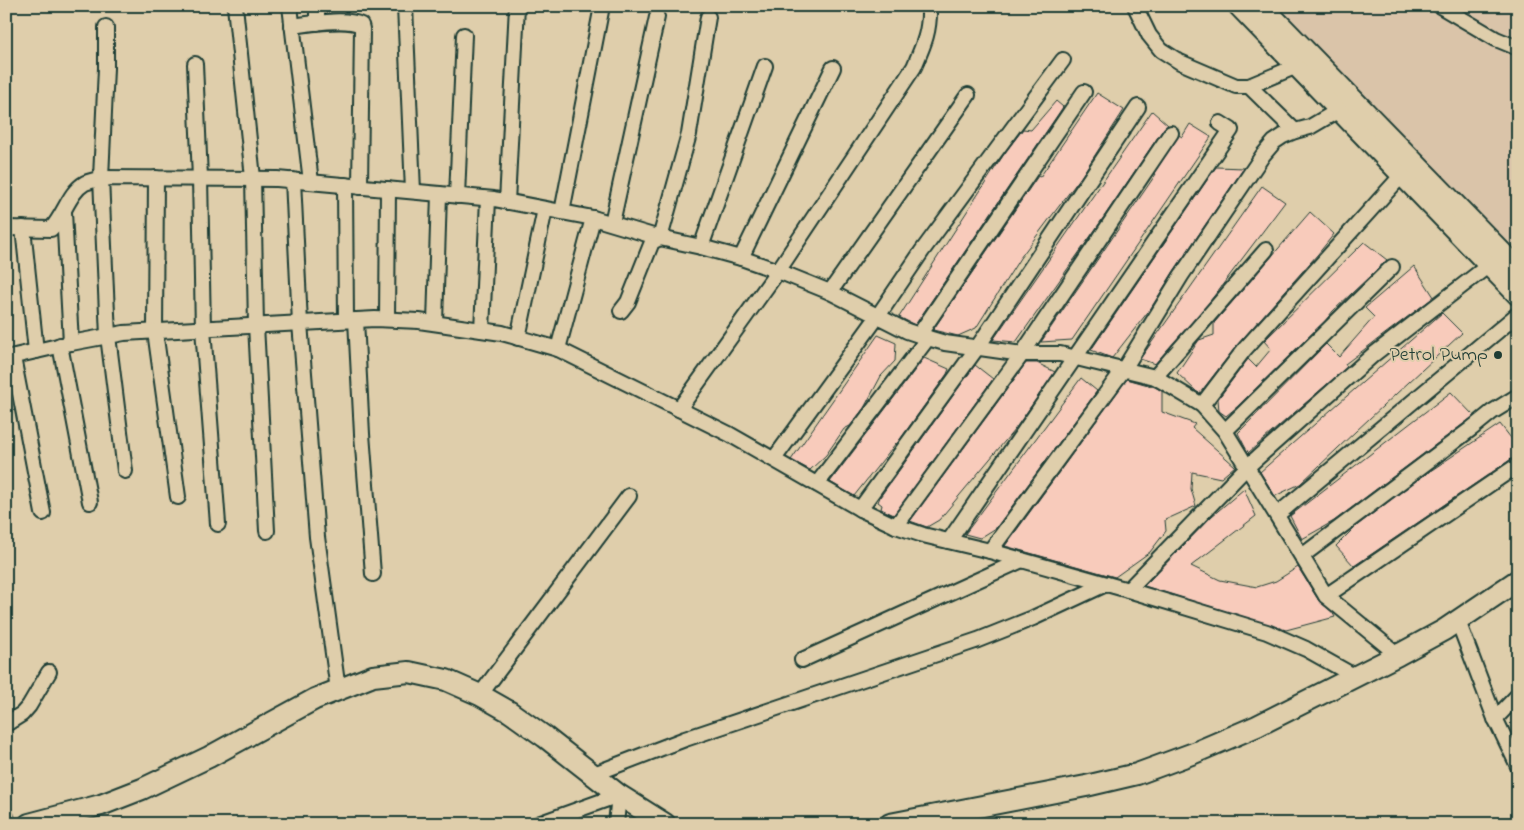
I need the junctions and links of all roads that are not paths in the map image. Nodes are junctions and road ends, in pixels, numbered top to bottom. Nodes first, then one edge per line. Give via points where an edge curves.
1 (235, 6) edge
2 (290, 6) edge
3 (317, 6) edge
4 (405, 6) edge
5 (516, 6) edge
6 (602, 6) edge
7 (1135, 6) edge
8 (1239, 6) edge
9 (1262, 6) edge
10 (1440, 6) edge
11 (657, 17) dead end
12 (708, 17) dead end
13 (929, 18) edge
14 (317, 23) junction
15 (292, 26) junction
16 (106, 27) dead end
17 (464, 35) dead end
18 (1518, 48) edge
19 (1064, 60) dead end
20 (195, 64) dead end
21 (764, 66) dead end
22 (1297, 66) junction
23 (834, 68) dead end
24 (1249, 86) junction
25 (1084, 92) dead end
26 (968, 95) dead end
27 (1138, 107) dead end
28 (1339, 110) junction
29 (1220, 123) dead end
30 (1295, 131) junction
31 (1171, 134) dead end
32 (1402, 175) junction
33 (101, 178) junction
34 (156, 178) junction
35 (200, 178) junction
36 (253, 178) junction
37 (293, 180) junction
38 (311, 182) junction
39 (345, 185) junction
40 (360, 186) junction
41 (388, 189) junction
42 (412, 192) junction
43 (439, 194) junction
44 (458, 196) junction
45 (488, 199) junction
46 (507, 202) junction
47 (545, 209) junction
48 (64, 212) junction
49 (562, 212) junction
50 (593, 218) junction
51 (612, 223) junction
52 (6, 228) edge
53 (23, 228) junction
54 (660, 238) junction
55 (701, 247) junction
56 (1266, 250) dead end
57 (741, 258) junction
58 (1489, 265) junction
59 (1392, 266) dead end
60 (1518, 269) edge
61 (778, 271) junction
62 (830, 292) junction
63 (1518, 295) edge
64 (621, 311) dead end
65 (1518, 314) edge
66 (878, 316) junction
67 (351, 320) junction
68 (387, 320) junction
69 (300, 323) junction
70 (435, 323) junction
71 (256, 326) junction
72 (203, 328) junction
73 (482, 330) junction
74 (155, 331) junction
75 (108, 336) junction
76 (924, 337) junction
77 (518, 338) junction
78 (66, 344) junction
79 (558, 348) junction
80 (977, 348) junction
81 (36, 351) junction
82 (1022, 354) junction
83 (10, 358) edge
84 (1075, 358) junction
85 (1124, 369) junction
86 (1155, 377) junction
87 (1518, 396) edge
88 (1202, 405) junction
89 (679, 409) junction
90 (1225, 431) junction
91 (774, 460) junction
92 (1518, 465) edge
93 (1247, 467) junction
94 (124, 470) dead end
95 (817, 484) junction
96 (628, 496) dead end
97 (178, 497) dead end
98 (90, 502) dead end
99 (860, 509) junction
100 (44, 513) dead end
101 (1277, 515) junction
102 (218, 524) dead end
103 (896, 526) junction
104 (267, 531) dead end
105 (949, 541) junction
106 (990, 551) junction
107 (1302, 556) junction
108 (1022, 560) junction
109 (373, 574) dead end
110 (1518, 580) edge
111 (1106, 584) junction
112 (1128, 590) junction
113 (1326, 596) junction
114 (1458, 621) junction
115 (1398, 655) junction
116 (802, 660) dead end
117 (49, 672) dead end
118 (1356, 677) junction
119 (338, 690) junction
120 (480, 695) junction
121 (1518, 695) edge
122 (1495, 719) junction
123 (6, 724) edge
124 (1518, 766) edge
125 (594, 774) junction
126 (619, 795) junction
127 (6, 817) edge
128 (8, 824) edge
129 (29, 824) edge
130 (538, 824) edge
131 (616, 824) edge
132 (665, 824) edge
133 (890, 824) edge

1 - 36 street
2 - 15 street
3 - 14 street
4 - 42 street
5 - 46 street
6 - 49 street
7 - 24 street via 1149,35 1161,50 1180,62 1236,86
8 - 22 street
9 - 60 street
10 - 18 street
11 - 51 street
12 - 54 street via 689,134
13 - 61 street via 923,48 914,67
14 - 15 street
14 - 40 street via 341,21 361,25
15 - 38 street
16 - 33 street
17 - 44 street
19 - 66 street via 922,251
20 - 35 street
21 - 55 street
22 - 24 street
22 - 28 street
23 - 57 street
24 - 30 street
25 - 76 street
26 - 62 street
27 - 80 street
28 - 30 street via 1310,128
28 - 32 street
29 - 84 street via 1231,130
30 - 85 street via 1274,142 1263,155 1181,276
31 - 82 street
32 - 58 street
32 - 88 street via 1244,350
33 - 34 street
33 - 48 street via 76,190
33 - 75 street
34 - 35 street
34 - 74 street
35 - 36 street
35 - 72 street
36 - 37 street
36 - 71 street
37 - 38 street
37 - 69 street
38 - 39 street
39 - 40 street
39 - 67 street
40 - 41 street
41 - 42 street
41 - 68 street
42 - 43 street
43 - 44 street
43 - 70 street
44 - 45 street
45 - 46 street
45 - 73 street
46 - 47 street
47 - 49 street
47 - 77 street
48 - 53 street via 51,229
48 - 78 street
49 - 50 street
50 - 51 street
50 - 79 street
51 - 54 street
52 - 53 street
53 - 81 street
54 - 55 street
54 - 64 street via 652,242 628,302
55 - 57 street
56 - 86 street
57 - 61 street
58 - 63 street
58 - 93 street via 1372,356
59 - 90 street
61 - 62 street
61 - 89 street
62 - 66 street
65 - 101 street
66 - 76 street
66 - 91 street
67 - 68 street
67 - 69 street
67 - 109 street
68 - 70 street
69 - 71 street
69 - 119 street via 317,537
70 - 73 street
71 - 72 street
71 - 104 street
72 - 74 street
72 - 102 street
73 - 77 street
74 - 75 street
74 - 97 street
75 - 78 street
75 - 94 street
76 - 80 street
76 - 95 street
77 - 79 street
78 - 81 street
78 - 98 street
79 - 89 street
80 - 82 street
80 - 99 street
81 - 83 street
82 - 84 street via 1060,354
82 - 103 street
83 - 100 street
84 - 85 street
84 - 105 street
85 - 86 street
85 - 106 street
86 - 88 street
87 - 107 street via 1492,412
88 - 90 street
89 - 91 street
90 - 93 street
91 - 95 street
92 - 113 street
93 - 101 street
93 - 112 street
95 - 99 street
96 - 120 street
99 - 103 street
101 - 107 street
103 - 105 street
105 - 106 street
106 - 108 street
107 - 113 street
108 - 111 street
108 - 116 street
110 - 114 street
111 - 112 street
111 - 125 street via 978,640 685,739
112 - 118 street via 1267,632
113 - 115 street
114 - 115 street
114 - 122 street
115 - 118 street
117 - 123 street via 29,706
118 - 133 street via 1257,726 1137,774
119 - 120 street via 373,676 409,672 446,680
119 - 129 street via 142,789
120 - 125 street via 510,712
121 - 122 street
122 - 124 street
125 - 126 street
126 - 130 street
126 - 131 street
126 - 132 street
127 - 128 street

